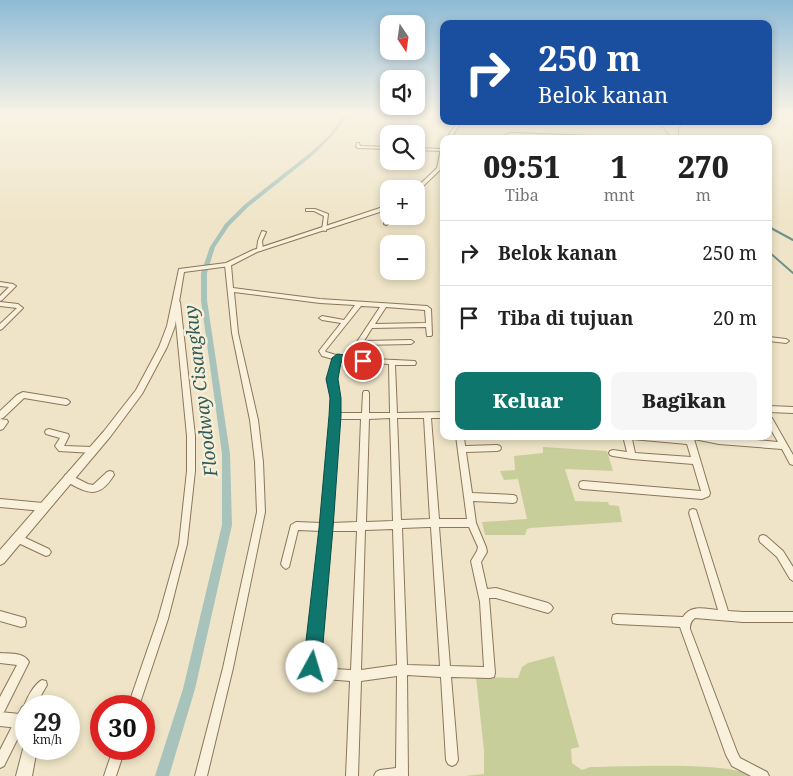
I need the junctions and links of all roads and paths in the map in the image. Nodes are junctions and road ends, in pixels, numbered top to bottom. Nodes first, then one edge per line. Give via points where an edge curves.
1 (440, 165) edge
2 (425, 182) edge
3 (308, 210) dead end
4 (380, 210) edge
5 (324, 230) junction
6 (264, 232) dead end
7 (260, 249) junction
8 (226, 265) junction
9 (0, 284) edge
10 (232, 290) junction
11 (0, 298) edge
12 (320, 301) junction
13 (176, 302) junction
14 (360, 303) junction
15 (0, 304) edge
16 (384, 305) junction
17 (315, 308) dead end
18 (322, 318) dead end
19 (345, 322) junction
20 (428, 325) junction
21 (370, 326) junction
22 (0, 328) edge
23 (430, 335) dead end
24 (772, 339) edge
25 (786, 341) dead end
26 (411, 342) dead end
27 (360, 343) junction
28 (337, 358) junction
29 (348, 360) junction
30 (392, 362) junction
31 (413, 363) dead end
32 (366, 393) dead end
33 (66, 402) dead end
34 (772, 409) edge
35 (793, 410) edge
36 (366, 415) junction
37 (395, 415) junction
38 (427, 415) junction
39 (440, 415) edge
40 (0, 416) edge
41 (335, 416) junction
42 (0, 422) edge
43 (772, 425) edge
44 (0, 427) edge
45 (49, 432) dead end
46 (460, 440) edge
47 (628, 440) edge
48 (691, 440) edge
49 (710, 440) edge
50 (784, 446) junction
51 (497, 448) dead end
52 (461, 449) junction
53 (92, 450) junction
54 (613, 453) dead end
55 (632, 456) junction
56 (695, 461) junction
57 (793, 462) edge
58 (110, 475) dead end
59 (68, 478) junction
60 (583, 486) dead end
61 (468, 497) junction
62 (513, 499) dead end
63 (0, 502) edge
64 (43, 507) junction
65 (693, 513) dead end
66 (435, 522) junction
67 (472, 523) junction
68 (397, 526) junction
69 (326, 528) junction
70 (361, 528) junction
71 (17, 538) junction
72 (763, 539) dead end
73 (46, 552) dead end
74 (0, 559) edge
75 (286, 564) dead end
76 (793, 576) edge
77 (483, 594) junction
78 (548, 608) dead end
79 (0, 616) edge
80 (725, 616) junction
81 (793, 617) edge
82 (617, 619) dead end
83 (21, 622) dead end
84 (686, 622) junction
85 (0, 658) edge
86 (402, 670) junction
87 (446, 672) junction
88 (356, 676) junction
89 (42, 685) dead end
90 (36, 695) edge
91 (137, 695) edge
92 (0, 708) edge
93 (0, 718) edge
94 (15, 719) edge
95 (15, 735) edge
96 (28, 760) edge
97 (115, 760) edge
98 (452, 760) dead end
99 (0, 762) edge
100 (402, 775) edge
101 (24, 776) edge
102 (110, 776) edge
103 (201, 776) edge
104 (352, 776) edge
105 (380, 776) edge
106 (763, 776) edge

1 - 2 street
3 - 5 street via 326,215
4 - 5 street
5 - 7 street
6 - 7 street
7 - 8 street
8 - 10 street
8 - 13 street via 181,270
9 - 11 street via 13,286
10 - 12 street
10 - 103 street via 235,333 254,420 261,512
12 - 14 street
12 - 17 street
13 - 53 street via 171,326 148,376 127,409
13 - 91 street via 192,436 191,471 183,544 163,619
14 - 16 street
14 - 19 street
15 - 22 street via 20,308
16 - 20 street via 427,308
16 - 21 street
18 - 19 street
19 - 28 street via 322,351
20 - 21 street
20 - 23 street
21 - 27 street
24 - 25 street
26 - 27 street
27 - 29 street
28 - 29 street
28 - 41 street via 332,379
29 - 30 street
30 - 31 street
30 - 37 street
32 - 36 street
33 - 40 street via 21,396
34 - 35 street
36 - 37 street
36 - 41 street
36 - 70 street
37 - 38 street
37 - 68 street
38 - 39 street
38 - 66 street
41 - 69 street
42 - 44 street via 4,422
43 - 50 street
45 - 53 street via 64,436 59,446 62,449
46 - 52 street
47 - 55 street
48 - 56 street
49 - 50 street
50 - 57 street
51 - 52 street
52 - 61 street
53 - 59 street
54 - 55 street
55 - 56 street
56 - 60 street via 706,490 702,495
58 - 59 street via 95,489
59 - 64 street
61 - 62 street
61 - 67 street
63 - 64 street
64 - 71 street
65 - 80 street
66 - 67 street
66 - 68 street
66 - 87 street
67 - 77 street via 482,548 476,561
68 - 70 street
68 - 86 street
69 - 70 street
69 - 75 street via 295,527
69 - 88 street via 312,671 314,674
70 - 88 street
71 - 73 street
71 - 74 street
72 - 76 street via 780,554
77 - 78 street via 496,593
77 - 87 street via 490,674
79 - 83 street
80 - 81 street
80 - 84 street via 695,614
82 - 84 street
84 - 106 street via 685,629 727,747 736,762
85 - 92 street via 24,662
86 - 87 street
86 - 88 street
86 - 100 street
87 - 98 street
88 - 104 street
89 - 90 street
93 - 94 street
95 - 99 street
96 - 101 street
97 - 102 street
100 - 105 street

